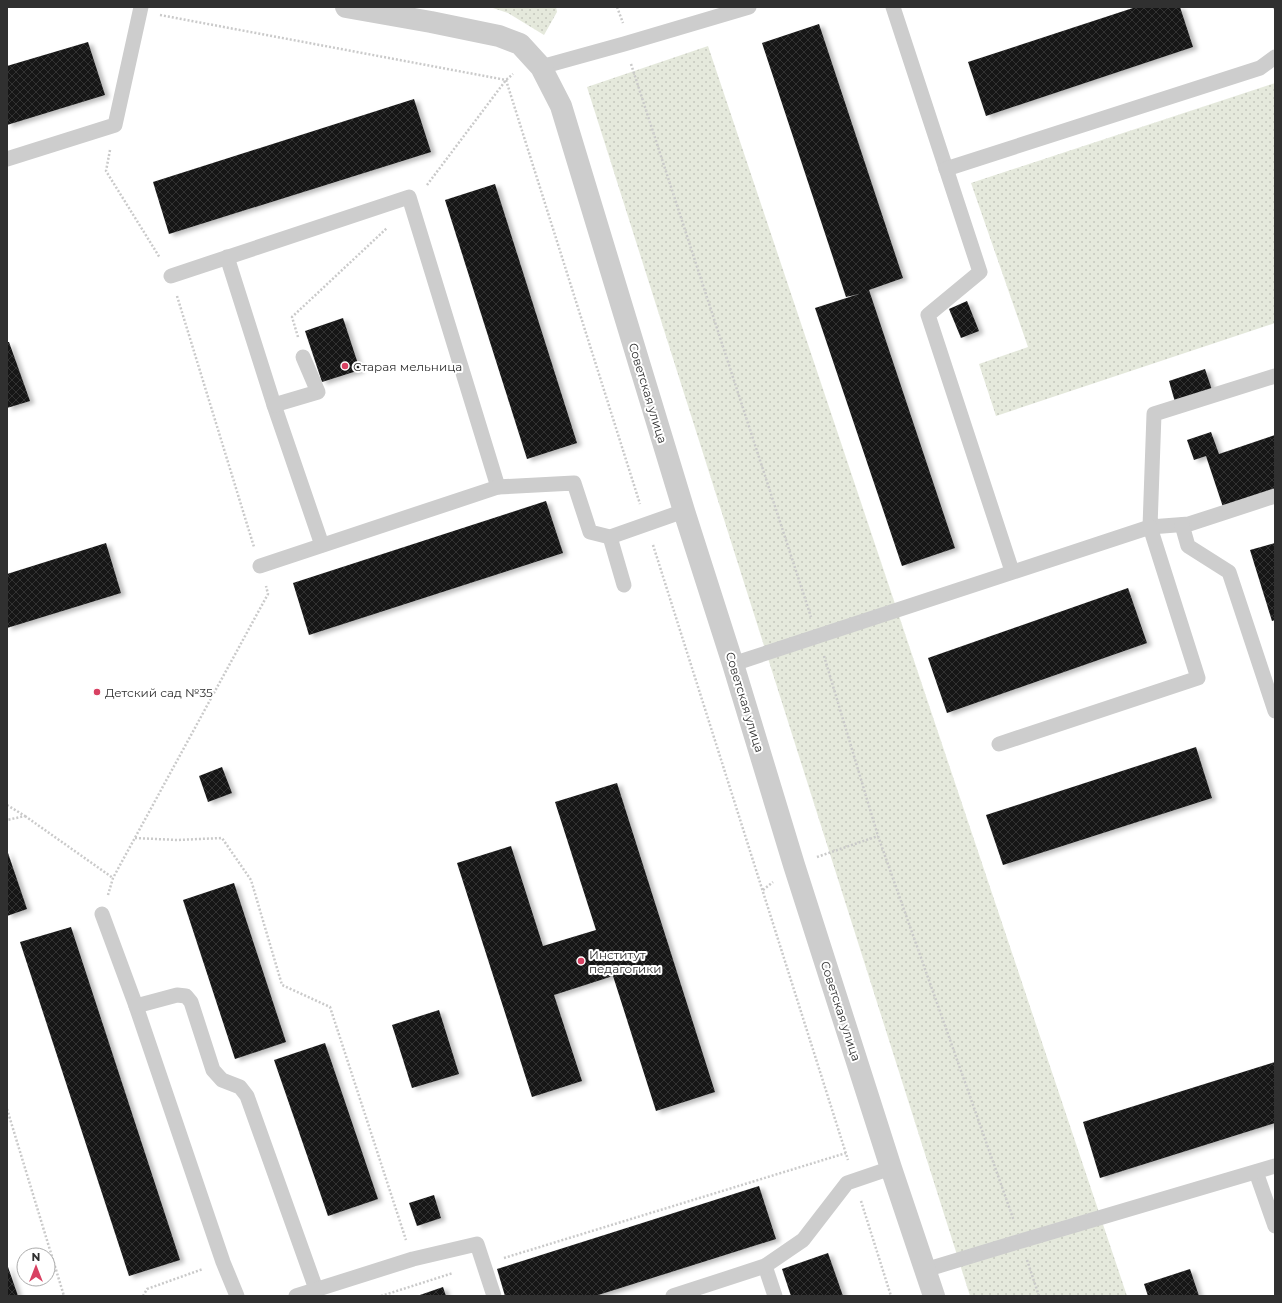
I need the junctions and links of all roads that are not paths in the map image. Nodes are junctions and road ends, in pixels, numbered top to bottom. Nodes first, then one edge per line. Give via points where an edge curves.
1 (141, 7) edge
2 (346, 7) edge
3 (749, 7) edge
4 (893, 7) edge
5 (1275, 57) edge
6 (537, 63) junction
7 (7, 158) edge
8 (946, 169) junction
9 (227, 257) junction
10 (171, 276) road end
11 (303, 357) road end
12 (1275, 376) edge
13 (274, 405) junction
14 (498, 487) junction
15 (1275, 496) edge
16 (684, 512) junction
17 (1182, 525) junction
18 (1150, 527) junction
19 (610, 537) junction
20 (322, 546) junction
21 (260, 566) road end
22 (1012, 572) junction
23 (624, 585) dead end
24 (734, 664) junction
25 (1275, 711) edge
26 (999, 744) dead end
27 (102, 914) road end
28 (136, 1006) junction
29 (1275, 1166) edge
30 (891, 1168) junction
31 (1256, 1172) junction
32 (1275, 1226) edge
33 (765, 1266) junction
34 (925, 1270) junction
35 (316, 1289) junction
36 (236, 1296) edge
37 (296, 1296) edge
38 (494, 1296) edge
39 (673, 1296) edge
40 (775, 1296) edge
41 (934, 1296) edge

1 - 7 lane via 115,125
2 - 6 street, Советская улица via 499,36 520,44
3 - 6 lane via 624,44
4 - 8 lane
5 - 8 lane via 1260,68
6 - 16 street, Советская улица via 562,106
8 - 22 lane via 980,272 928,315
9 - 10 lane
9 - 13 lane
9 - 14 lane via 409,197
11 - 13 lane via 318,392
12 - 18 lane via 1154,414
13 - 20 lane
14 - 19 lane via 574,483 590,532
14 - 20 lane
15 - 17 lane
16 - 19 lane
16 - 24 street, Советская улица
17 - 18 lane
17 - 25 lane via 1188,546 1229,572
18 - 22 lane
18 - 26 lane via 1198,678
19 - 23 lane
20 - 21 lane
22 - 24 lane
24 - 30 street, Советская улица via 794,865
27 - 28 lane
28 - 35 lane via 177,995 186,996 191,1002 213,1070 222,1080 240,1087 247,1096
28 - 36 lane
29 - 31 lane
30 - 33 lane via 847,1183 803,1240
30 - 34 street, Советская улица
31 - 32 lane
31 - 34 lane
33 - 39 lane
33 - 40 lane
34 - 41 street, Советская улица
35 - 37 lane
35 - 38 lane via 412,1259 477,1244

